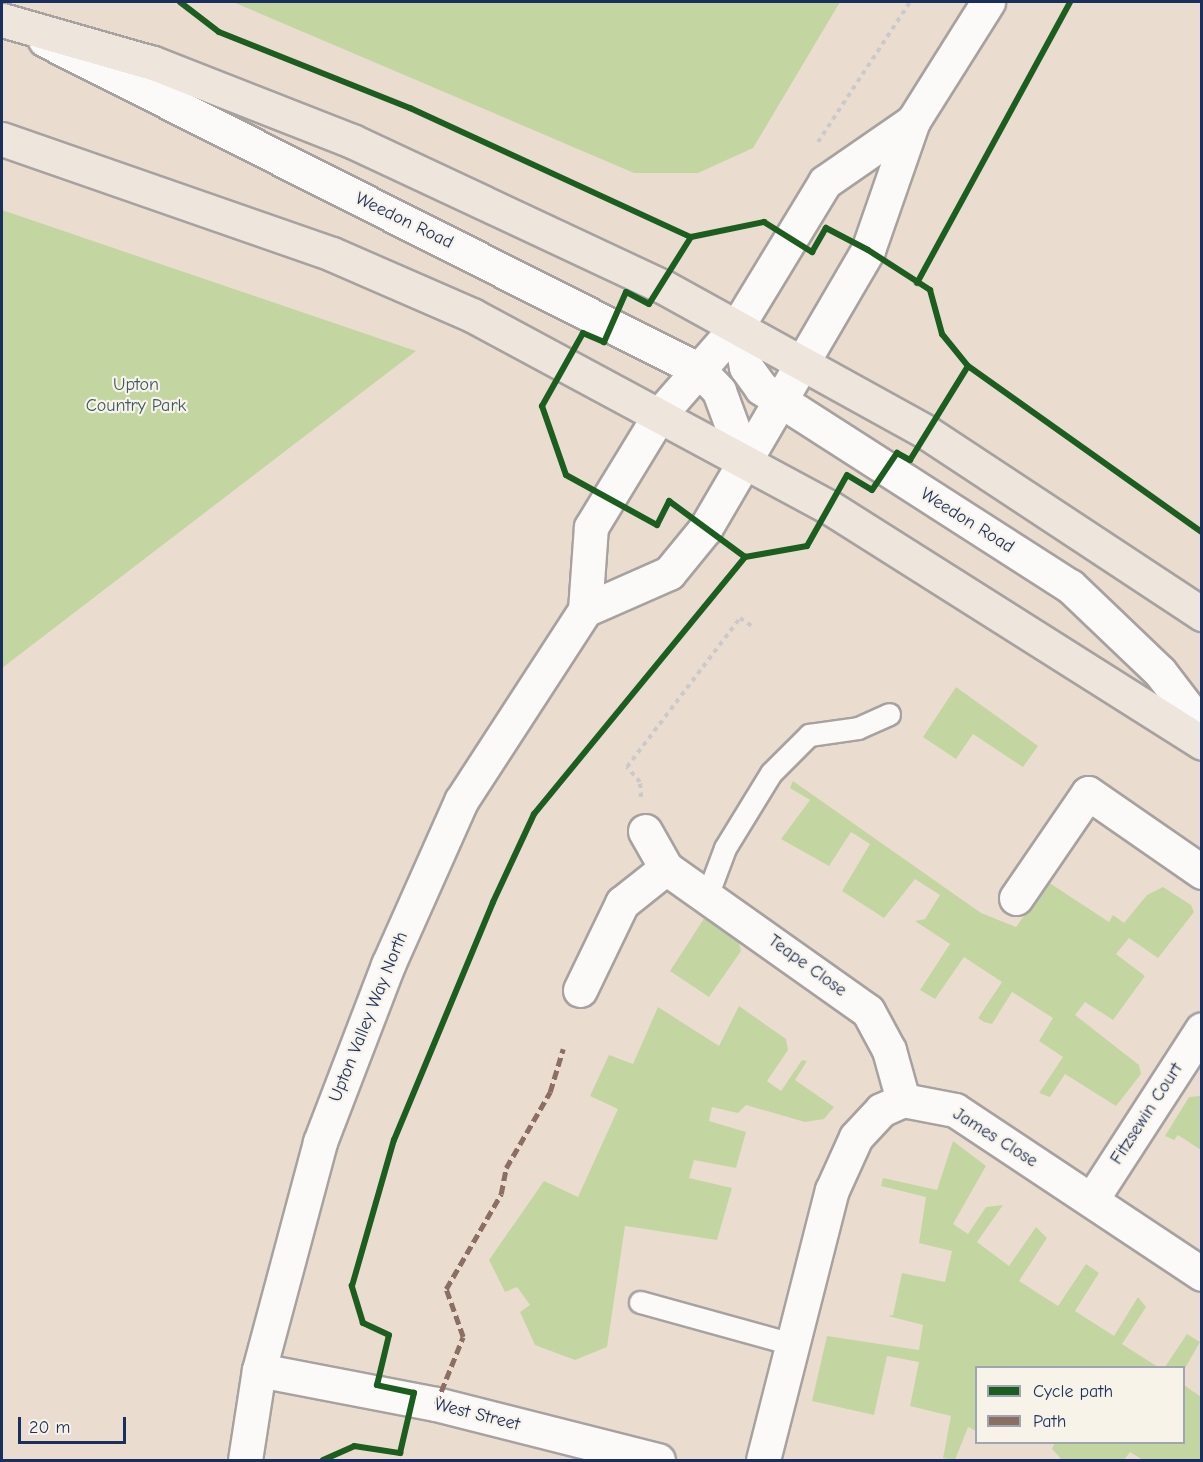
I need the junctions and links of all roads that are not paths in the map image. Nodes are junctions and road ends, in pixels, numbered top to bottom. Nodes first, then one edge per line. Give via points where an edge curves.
1 (987, 2) edge
2 (9, 23) edge
3 (913, 122) junction
4 (2, 139) edge
5 (738, 325) junction
6 (802, 361) junction
7 (699, 370) junction
8 (778, 402) junction
9 (660, 414) junction
10 (744, 459) junction
11 (585, 610) junction
12 (1202, 614) edge
13 (890, 714) dead end
14 (1202, 727) edge
15 (1202, 743) edge
16 (645, 831) road end
17 (666, 868) junction
18 (1202, 873) edge
19 (707, 896) junction
20 (1016, 898) dead end
21 (580, 990) dead end
22 (1202, 1029) edge
23 (903, 1100) junction
24 (1092, 1199) junction
25 (1202, 1274) edge
26 (640, 1302) dead end
27 (793, 1344) junction
28 (259, 1370) junction
29 (245, 1461) edge
30 (658, 1461) edge
31 (763, 1461) edge

1 - 3 street
2 - 5 highway, Weedon Road via 153,63 352,141
2 - 7 street, Weedon Road
3 - 5 street, Upton Valley Way North via 825,182
3 - 6 street via 880,227
4 - 9 highway via 332,254 472,315
5 - 6 highway, Weedon Road
5 - 7 street, Upton Valley Way North
5 - 8 street, Weedon Road via 746,367
6 - 8 street
6 - 12 highway, Weedon Road via 1033,499
7 - 9 street, Upton Valley Way North
7 - 10 street, Weedon Road via 719,391
8 - 10 street
8 - 14 street, Weedon Road via 1070,586 1160,672
9 - 10 highway
9 - 11 street, Upton Valley Way North via 591,527
10 - 11 street via 705,529 669,573
10 - 15 highway via 889,543
11 - 28 street, Upton Valley Way North via 460,801 388,965 320,1142
13 - 19 lane via 858,728 809,735 771,773 725,848
16 - 17 street, Teape Close
17 - 19 street, Teape Close
17 - 21 street via 622,903
18 - 20 street via 1088,793
19 - 23 street, Teape Close via 868,1011 888,1050
22 - 24 street, Fitzsewin Court
23 - 24 street, James Close via 955,1110
23 - 27 street via 881,1110 851,1148 832,1190
24 - 25 street, James Close
26 - 27 lane
27 - 31 street
28 - 29 street, Upton Valley Way North
28 - 30 street, West Street via 413,1399

